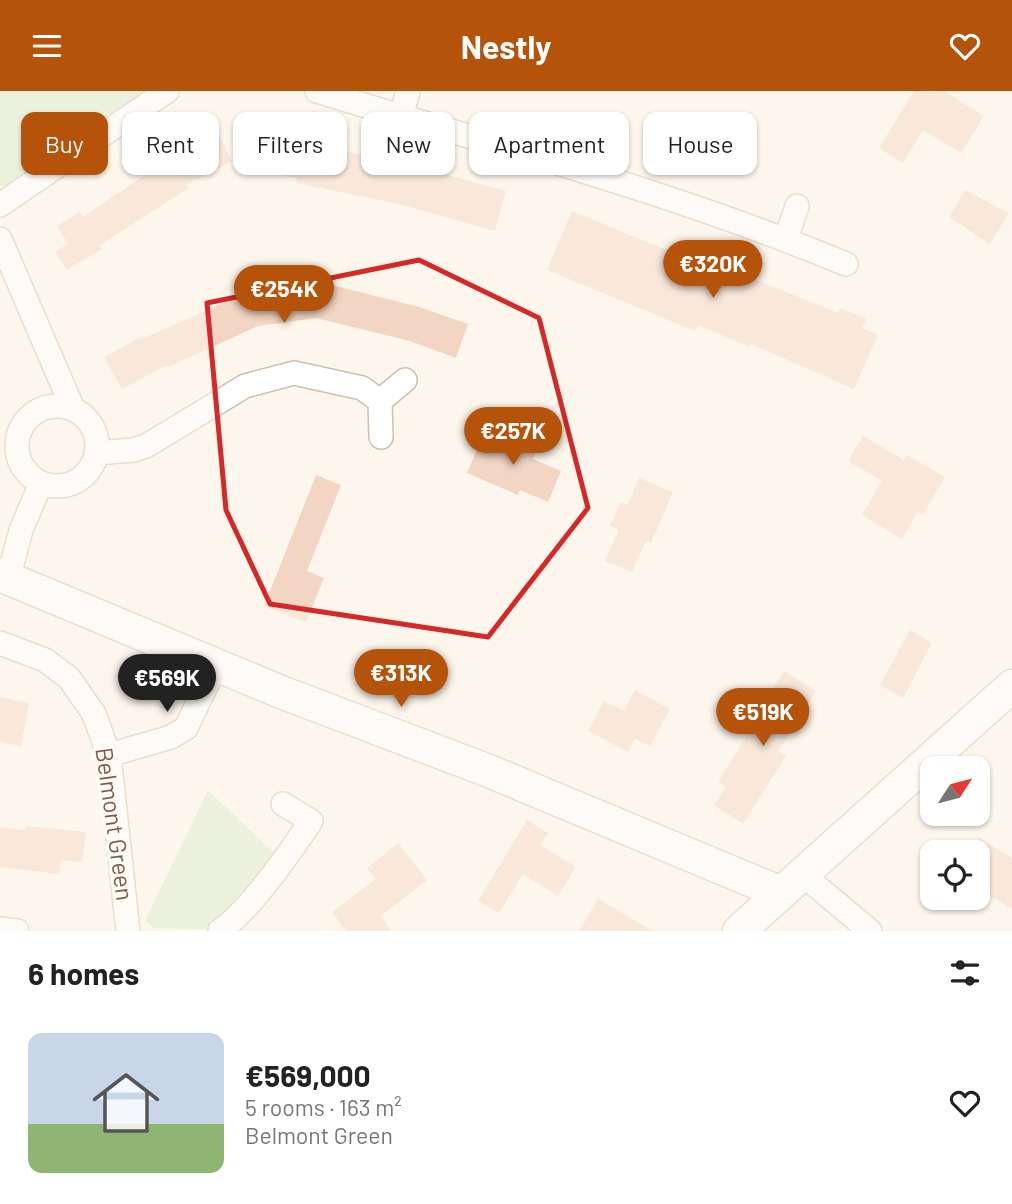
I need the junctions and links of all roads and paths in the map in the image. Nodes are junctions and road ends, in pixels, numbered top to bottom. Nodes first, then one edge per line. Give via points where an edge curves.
1 (167, 91) edge
2 (317, 91) edge
3 (408, 91) edge
4 (385, 112) edge
5 (402, 112) edge
6 (455, 133) edge
7 (0, 205) edge
8 (797, 206) dead end
9 (0, 239) edge
10 (786, 239) junction
11 (846, 264) dead end
12 (405, 380) dead end
13 (380, 401) junction
14 (73, 409) junction
15 (381, 437) dead end
16 (8, 448) edge
17 (96, 453) junction
18 (41, 483) junction
19 (4, 577) edge
20 (0, 643) edge
21 (216, 666) junction
22 (1012, 686) edge
23 (110, 755) junction
24 (283, 804) dead end
25 (791, 884) junction
26 (0, 929) edge
27 (17, 931) edge
28 (128, 931) edge
29 (220, 931) edge
30 (740, 931) edge
31 (870, 931) edge

1 - 7 street
2 - 4 street
3 - 5 street
6 - 10 street
8 - 10 street
9 - 14 street
10 - 11 street
12 - 13 street
13 - 15 street
13 - 17 street via 362,388 294,373 245,386 146,446
14 - 16 street via 47,407 35,412
14 - 17 street via 92,427
16 - 18 street via 22,468
17 - 18 street via 86,474 76,481 65,486
18 - 19 street
19 - 21 street
20 - 23 street, Belmont Green via 45,660 69,678 94,714
21 - 23 street via 186,728 172,737
21 - 25 street
22 - 25 street
23 - 28 street, Belmont Green
24 - 29 street via 311,821 233,922
25 - 30 street
25 - 31 street
26 - 27 street

